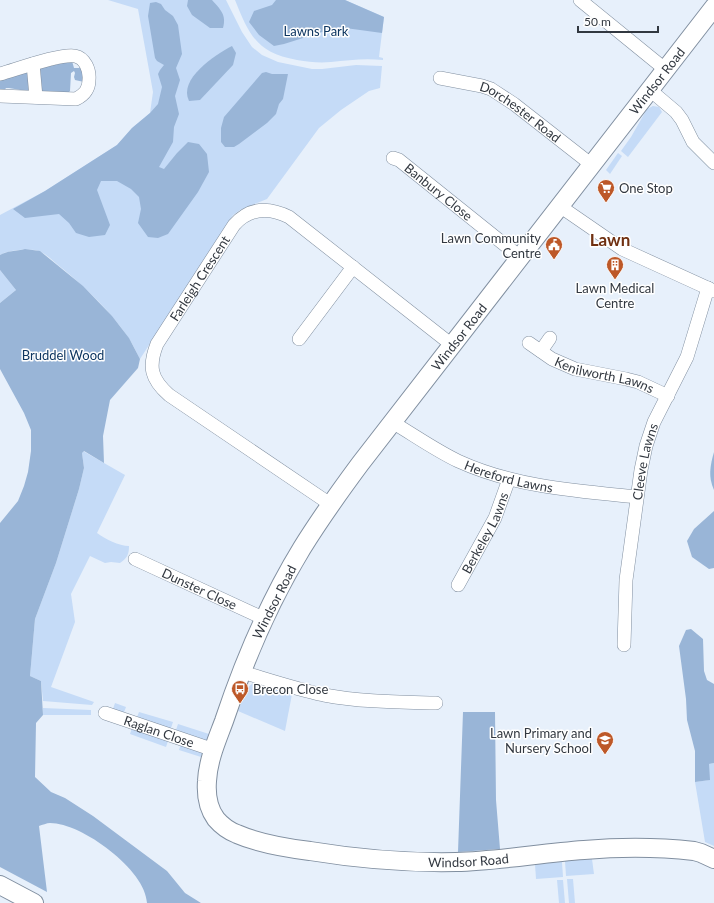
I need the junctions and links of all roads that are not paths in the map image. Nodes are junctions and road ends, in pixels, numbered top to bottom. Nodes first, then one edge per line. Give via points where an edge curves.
1 (580, 0) edge
2 (714, 8) edge
3 (33, 64) junction
4 (666, 70) junction
5 (0, 74) edge
6 (440, 78) dead end
7 (650, 90) junction
8 (0, 96) edge
9 (36, 97) junction
10 (393, 158) dead end
11 (714, 163) edge
12 (592, 165) junction
13 (560, 207) junction
14 (520, 257) junction
15 (353, 267) junction
16 (711, 290) edge
17 (299, 338) dead end
18 (550, 338) dead end
19 (529, 343) dead end
20 (452, 345) junction
21 (541, 351) junction
22 (668, 396) junction
23 (392, 422) junction
24 (509, 479) junction
25 (637, 497) junction
26 (330, 504) junction
27 (135, 559) dead end
28 (458, 585) dead end
29 (265, 619) junction
30 (624, 645) dead end
31 (242, 672) junction
32 (436, 703) dead end
33 (105, 713) dead end
34 (214, 750) junction
35 (714, 859) edge
36 (0, 884) edge
37 (31, 902) edge

1 - 4 street
2 - 4 street, Windsor Road
3 - 5 street
3 - 9 street
3 - 9 street via 74,56 81,59 89,74 86,92 76,99
4 - 7 street, Windsor Road
6 - 12 street, Dorchester Road via 492,89
7 - 11 street via 676,112 693,142
7 - 12 street, Windsor Road
8 - 9 street
10 - 14 street, Banbury Close via 399,160
12 - 13 street, Windsor Road
13 - 14 street, Windsor Road
13 - 16 street via 622,248
14 - 20 street, Windsor Road
15 - 17 street
15 - 20 street, Farleigh Crescent
15 - 26 street, Farleigh Crescent via 284,214 272,210 248,213 234,225 157,344 151,368 157,383 169,395
16 - 22 street, Cleeve Lawns via 687,357
18 - 21 street, Kenilworth Lawns
19 - 21 street, Kenilworth Lawns
20 - 23 street, Windsor Road
21 - 22 street, Kenilworth Lawns via 575,369 638,382
22 - 25 street, Cleeve Lawns via 649,434
23 - 24 street, Hereford Lawns via 454,458
23 - 26 street, Windsor Road
24 - 25 street, Hereford Lawns via 551,487
24 - 28 street, Berkeley Lawns via 495,518
25 - 30 street, Cleeve Lawns via 625,595
26 - 29 street, Windsor Road via 301,549
27 - 29 street, Dunster Close
29 - 31 street, Windsor Road
31 - 32 street via 325,695 372,701
31 - 34 street, Windsor Road
33 - 34 street, Raglan Close
34 - 35 street, Windsor Road via 206,791 215,818 235,834 271,844 355,858 409,862 485,860 628,848 694,851
36 - 37 street

